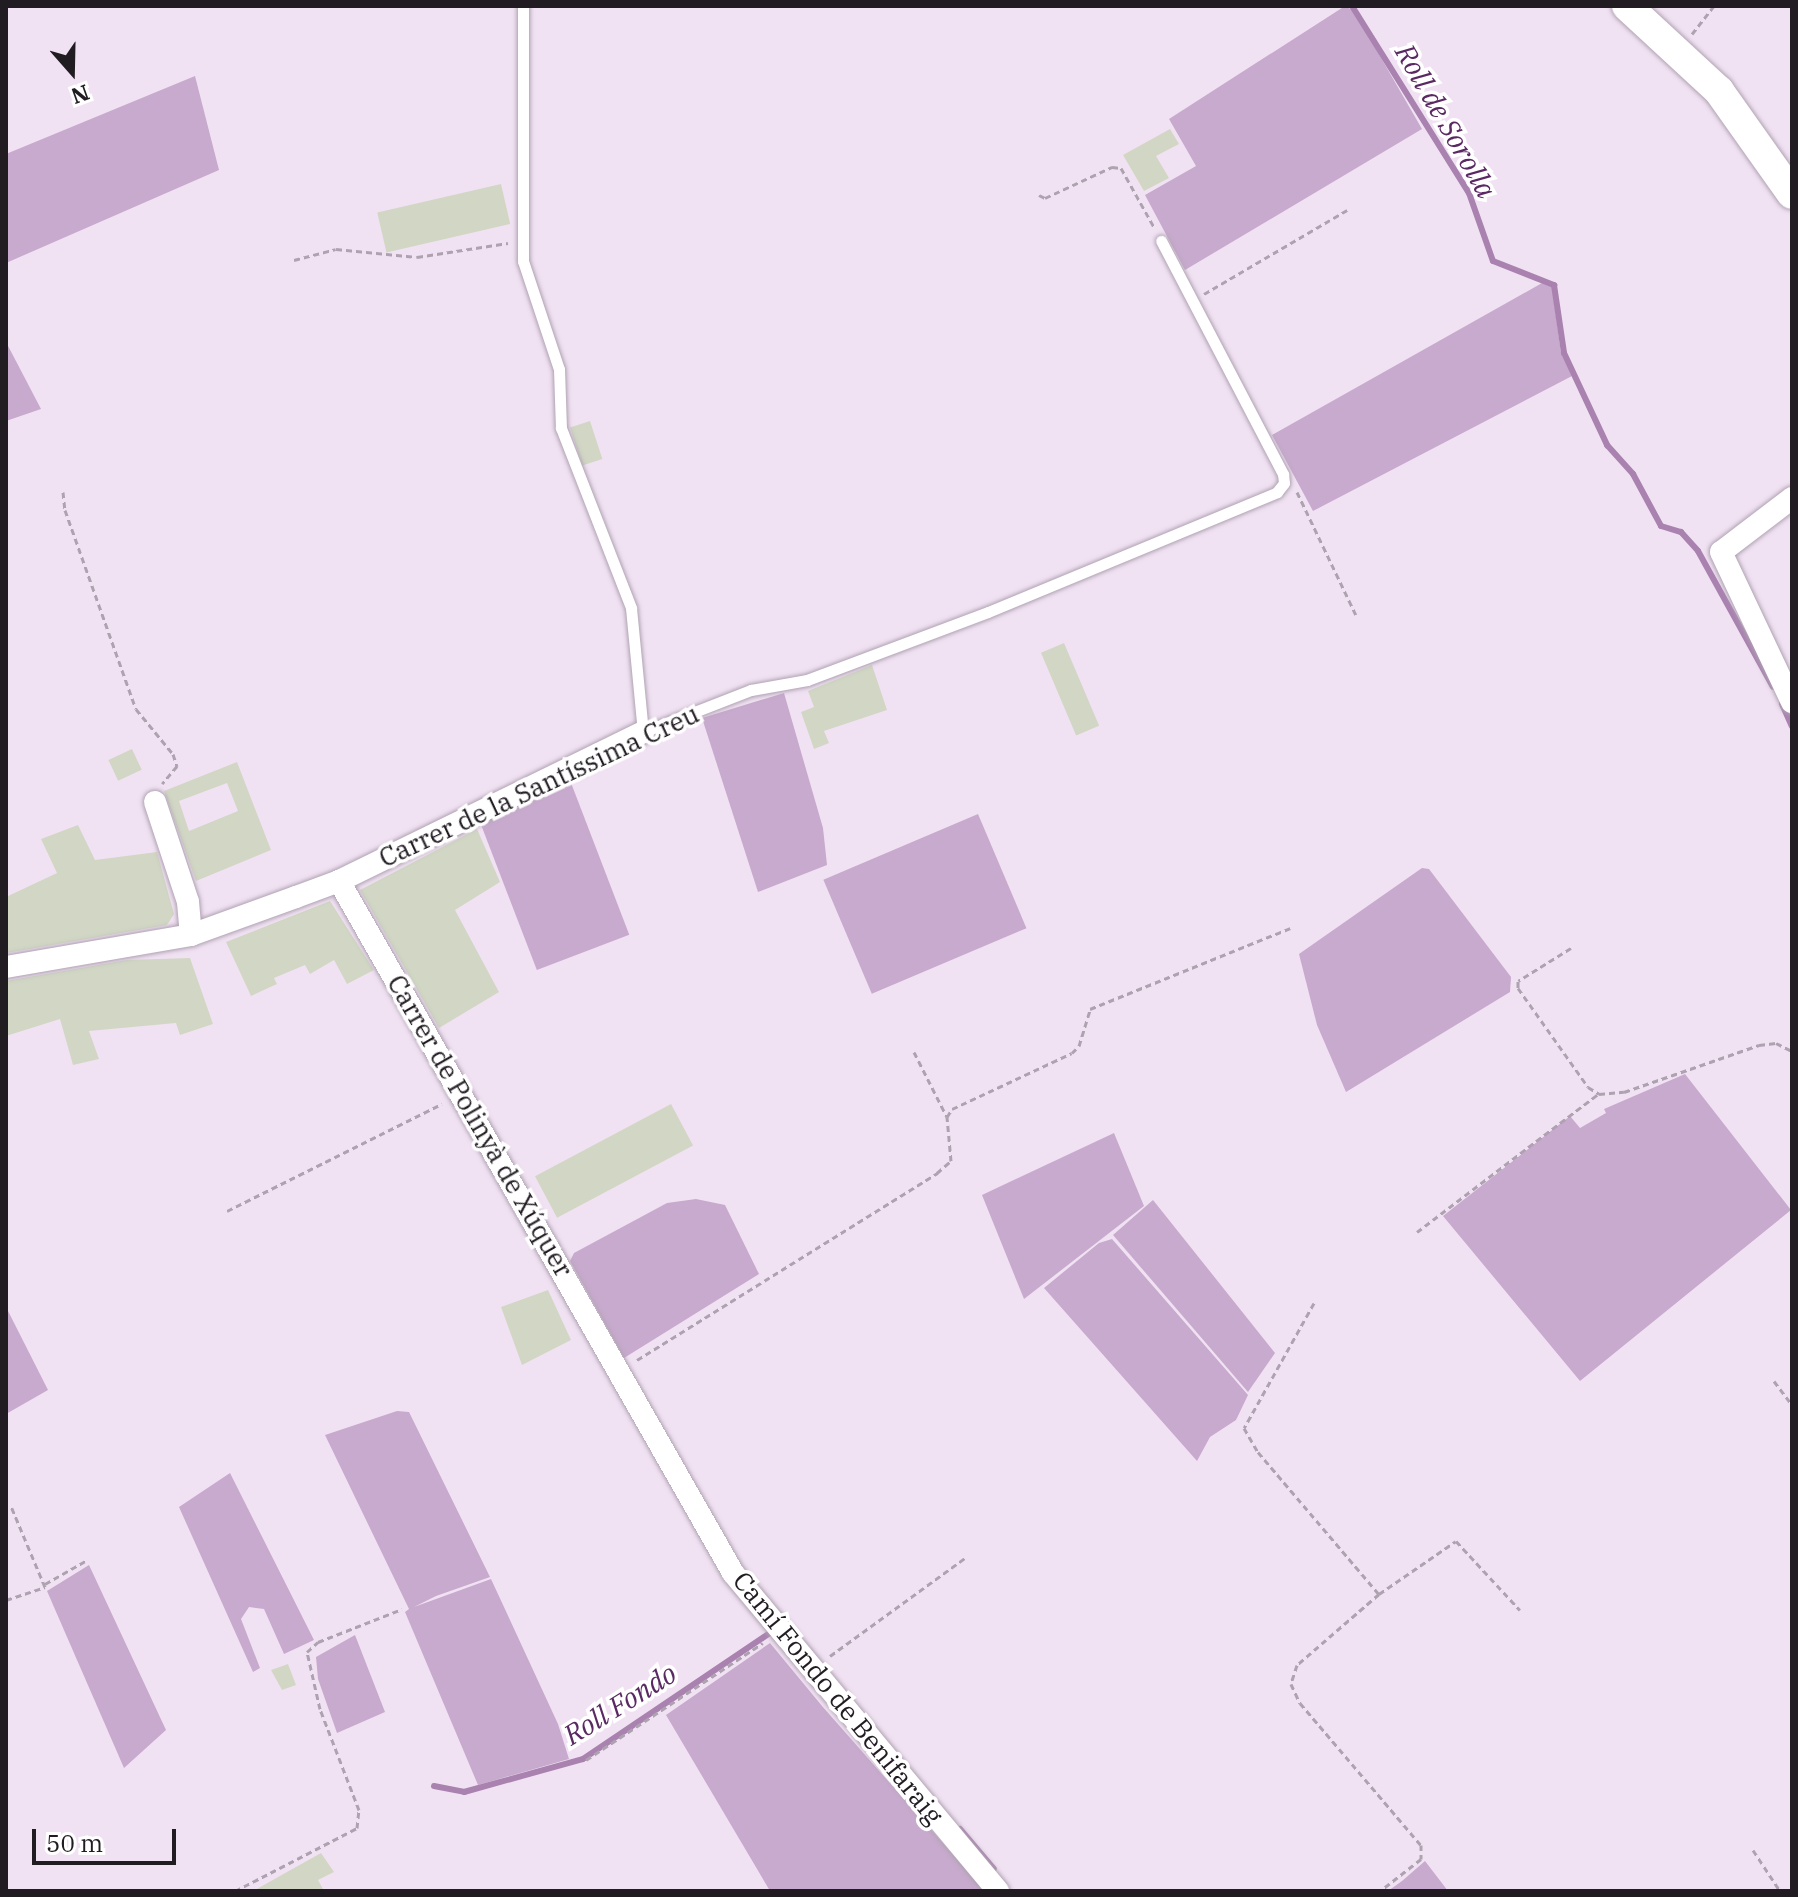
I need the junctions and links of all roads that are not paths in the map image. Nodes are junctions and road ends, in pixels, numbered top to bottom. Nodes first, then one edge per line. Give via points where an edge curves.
1 (523, 6) edge
2 (1627, 6) edge
3 (1792, 194) edge
4 (1161, 241) road end
5 (1792, 498) edge
6 (1792, 702) edge
7 (643, 732) junction
8 (155, 802) road end
9 (339, 881) junction
10 (191, 935) junction
11 (6, 967) edge
12 (620, 1371) joint
13 (998, 1891) edge

1 - 7 lane via 520,241 559,369 561,428 631,608
2 - 3 street via 1730,104
4 - 7 lane, Carrer de la Santíssima Creu via 1284,483 1277,492 988,612 807,680 751,690
5 - 6 street via 1721,552
7 - 9 street, Carrer de la Santíssima Creu
8 - 10 street via 188,902
9 - 10 street, Carrer de la Santíssima Creu
9 - 12 street, Carrer de Polinyà de Xúquer
10 - 11 street, Carrer de la Santíssima Creu
12 - 13 street, Camí Fondo de Benifaraig via 733,1573

